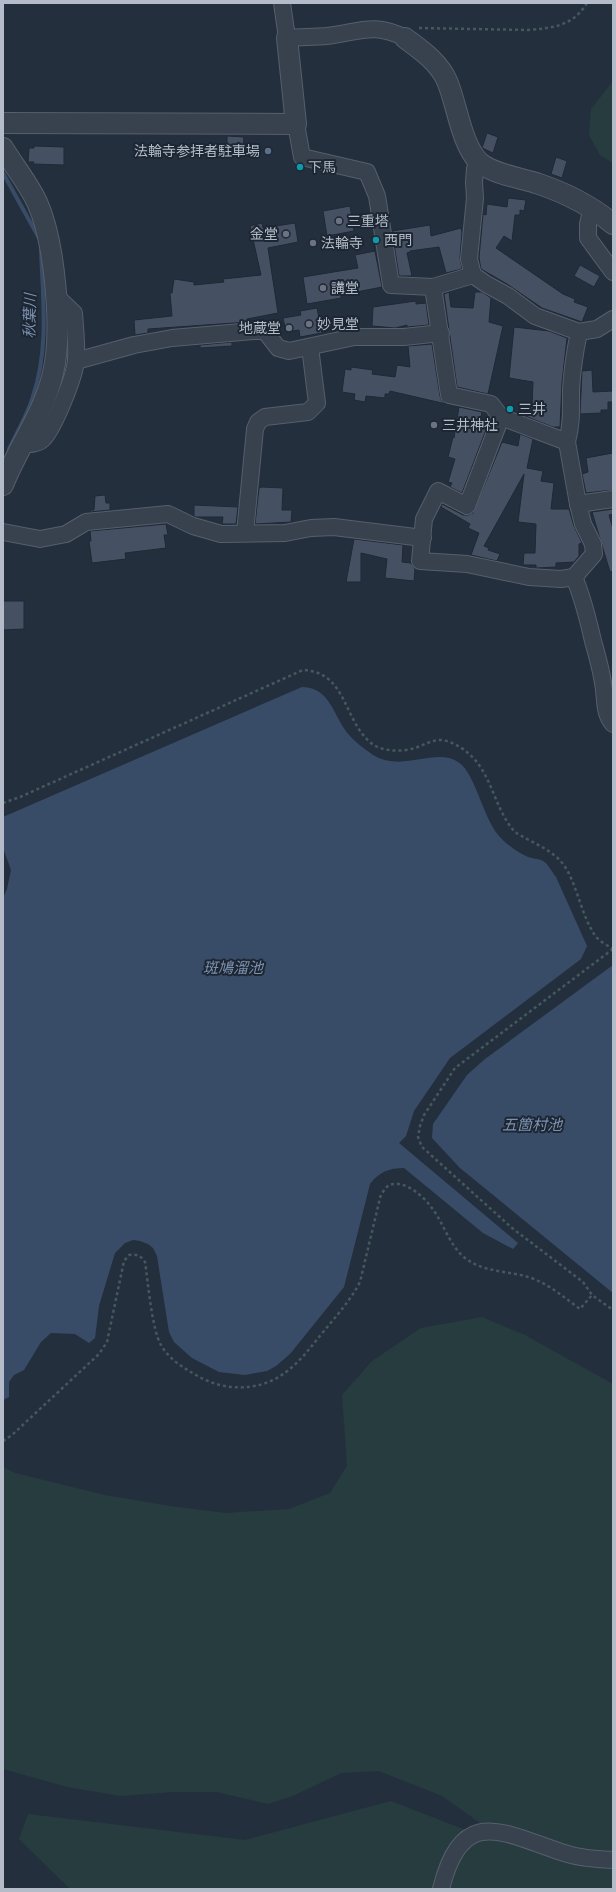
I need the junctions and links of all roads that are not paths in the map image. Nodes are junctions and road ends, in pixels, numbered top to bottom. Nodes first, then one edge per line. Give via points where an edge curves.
1 (282, 3) edge
2 (287, 38) junction
3 (405, 38) joint
4 (3, 123) edge
5 (296, 124) junction
6 (3, 148) edge
7 (479, 162) junction
8 (592, 208) junction
9 (613, 224) edge
10 (613, 272) edge
11 (474, 275) junction
12 (433, 286) junction
13 (56, 296) junction
14 (613, 319) edge
15 (579, 332) junction
16 (441, 333) junction
17 (310, 347) junction
18 (76, 361) junction
19 (501, 417) junction
20 (567, 442) junction
21 (22, 444) junction
22 (3, 484) edge
23 (613, 499) edge
24 (578, 504) junction
25 (3, 532) edge
26 (246, 533) junction
27 (423, 538) junction
28 (574, 577) junction
29 (613, 724) edge
30 (613, 1860) edge
31 (441, 1889) edge

1 - 2 street
2 - 3 street via 328,36 366,29 392,31
2 - 5 street
3 - 7 street via 436,62 447,80 470,148
4 - 5 street
5 - 12 street via 302,157 367,172 377,196 391,285
6 - 13 street via 36,201 45,222
7 - 8 street via 489,169 538,183 570,196
7 - 11 street via 475,169 469,259
8 - 9 street
8 - 10 street via 588,238
11 - 12 street
11 - 15 street via 536,316
12 - 16 street
13 - 18 street via 74,313
13 - 21 street via 57,344 53,374 40,409
14 - 15 street via 597,329
15 - 20 street via 574,352 572,420
16 - 17 street via 404,337 354,337
16 - 19 street via 448,396 491,404
17 - 18 street via 289,352 278,348 265,331 253,331 172,338
17 - 26 street via 317,403 308,412 265,417 258,422 255,429
18 - 21 street via 63,402 42,440 29,445
19 - 20 street
19 - 27 street via 467,506 438,491 424,519
20 - 24 street
21 - 22 street
23 - 24 street
24 - 28 street via 593,544 594,554
25 - 26 street via 40,539 66,534 86,522 168,514 193,526 221,534
26 - 27 street via 285,533 334,527
27 - 28 street via 420,561 467,564 529,577
28 - 29 street via 599,666 606,708
30 - 31 street via 580,1857 522,1837 490,1831 469,1836 460,1846 451,1860

